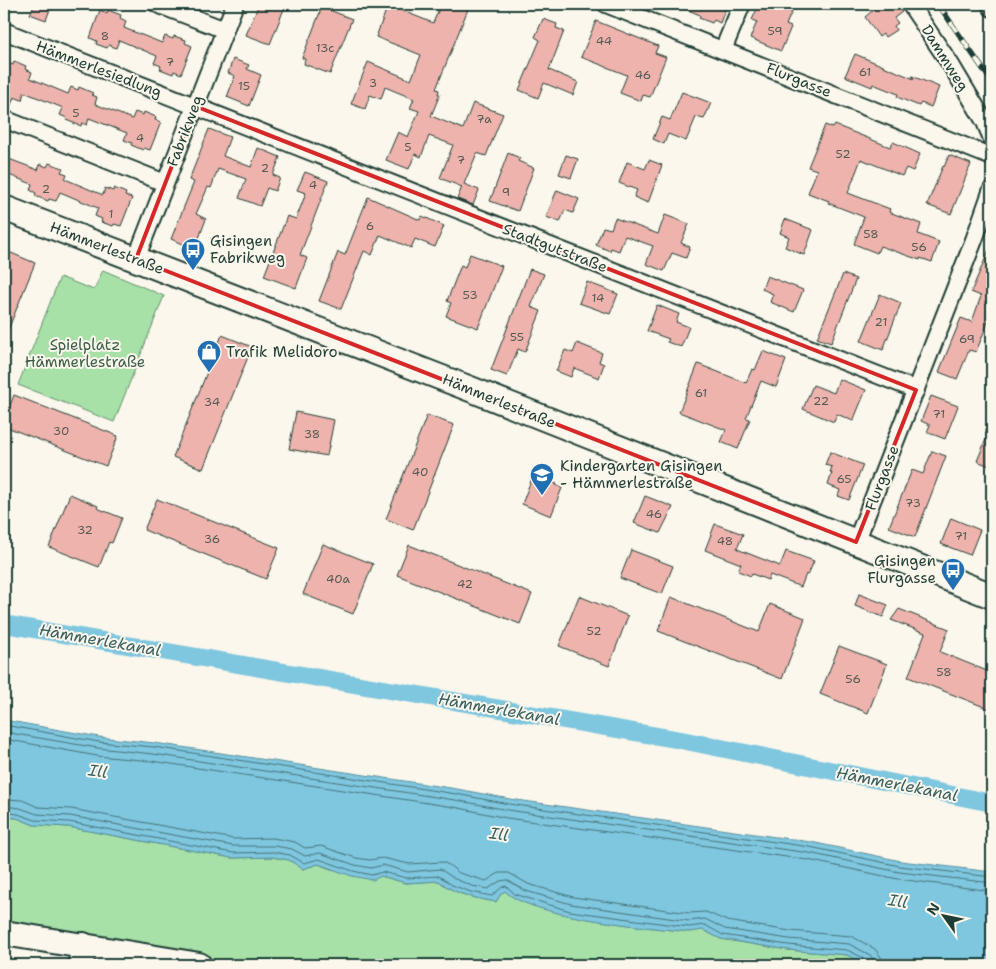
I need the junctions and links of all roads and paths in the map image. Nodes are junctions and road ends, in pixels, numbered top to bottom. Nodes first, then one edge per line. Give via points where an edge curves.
1 (157, 4) edge
2 (235, 4) edge
3 (606, 4) edge
4 (742, 4) edge
5 (910, 4) edge
6 (990, 4) edge
7 (992, 8) edge
8 (224, 30) junction
9 (4, 31) edge
10 (723, 50) junction
11 (195, 106) junction
12 (4, 119) edge
13 (992, 139) edge
14 (992, 157) edge
15 (165, 183) junction
16 (992, 188) edge
17 (4, 208) edge
18 (136, 259) junction
19 (916, 390) junction
20 (856, 542) junction
21 (992, 596) edge
22 (4, 933) edge
23 (82, 955) edge
24 (199, 965) edge

1 - 8 street
2 - 8 street, Fabrikweg
3 - 10 street, Flurgasse
4 - 10 street
5 - 13 street, Dammweg via 951,65
6 - 7 street
8 - 11 street, Fabrikweg
9 - 11 street, Hämmerlesiedlung
10 - 14 street, Flurgasse
11 - 15 street, Fabrikweg
11 - 19 street, Stadtgutstraße
12 - 15 street
15 - 18 street, Fabrikweg
16 - 19 street, Flurgasse
17 - 18 street, Hämmerlestraße
18 - 20 street, Hämmerlestraße
19 - 20 street, Flurgasse
20 - 21 street, Hämmerlestraße
22 - 23 street
23 - 24 street

